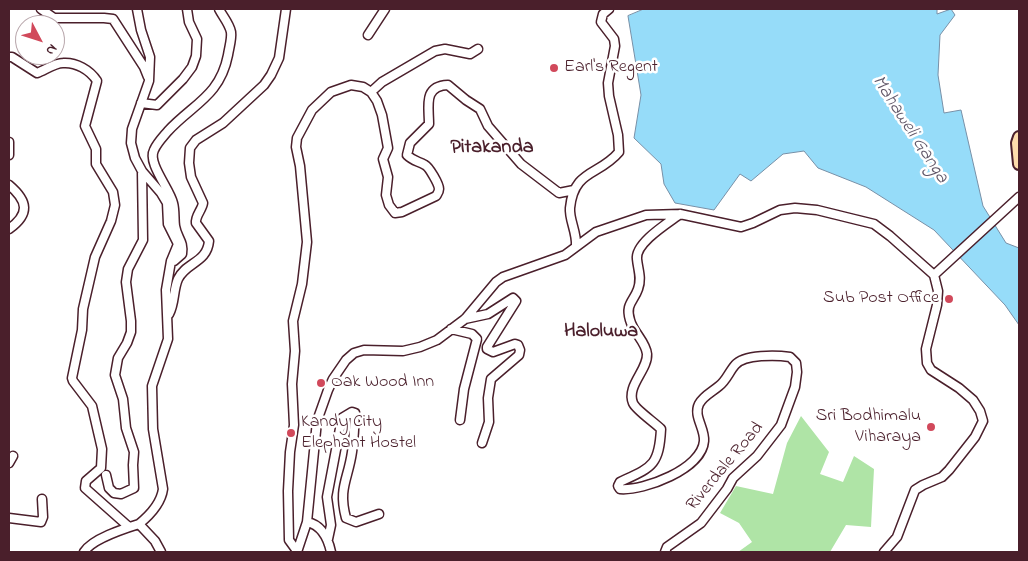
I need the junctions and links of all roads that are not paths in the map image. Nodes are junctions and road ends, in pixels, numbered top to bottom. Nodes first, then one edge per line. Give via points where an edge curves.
1 (41, 9) edge
2 (137, 9) edge
3 (188, 9) edge
4 (219, 9) edge
5 (286, 9) edge
6 (385, 9) edge
7 (609, 9) edge
8 (368, 35) dead end
9 (478, 49) dead end
10 (9, 57) edge
11 (149, 81) junction
12 (371, 92) junction
13 (141, 103) junction
14 (1019, 137) edge
15 (9, 142) edge
16 (9, 155) edge
17 (1019, 162) edge
18 (142, 171) junction
19 (9, 185) edge
20 (574, 190) junction
21 (1019, 196) edge
22 (680, 214) junction
23 (9, 229) edge
24 (576, 246) junction
25 (171, 261) junction
26 (934, 275) junction
27 (168, 316) junction
28 (465, 319) junction
29 (452, 329) junction
30 (460, 420) dead end
31 (482, 443) dead end
32 (106, 475) dead end
33 (42, 499) dead end
34 (379, 514) dead end
35 (9, 518) edge
36 (307, 522) junction
37 (139, 524) junction
38 (129, 527) junction
39 (328, 539) junction
40 (84, 552) edge
41 (161, 552) edge
42 (297, 552) edge
43 (331, 552) edge
44 (665, 552) edge
45 (884, 552) edge

1 - 11 street via 54,18 113,19 144,67
2 - 11 street via 150,57
3 - 13 street via 189,22 197,39 192,68 158,105
4 - 25 street via 232,35 219,82 210,95 177,121 160,140 152,156 173,202 175,227 184,246 182,254
5 - 27 street via 279,58 271,75 224,123 196,140 190,148 191,177 203,202 196,223 209,241 208,250 178,280
6 - 8 street
7 - 20 street via 601,22 614,39 615,46 608,82 619,152 610,162 581,179
9 - 12 street via 470,54 445,48 435,51
10 - 38 street via 37,73 62,62 74,64 92,72 97,81 86,126 96,149 96,164 113,192 115,205 95,257 72,378 92,406 102,449 101,468 86,481 86,488
11 - 13 street
12 - 20 street via 382,115 388,148 383,159 388,177 386,195 395,213 436,196 440,191 429,168 407,155 410,143 429,124 428,97 441,85 448,85 480,109 488,126 521,164 559,193
12 - 42 street via 351,85 330,92 312,110 297,138 307,242 293,321 294,425 288,491 289,540
13 - 18 street via 131,143
14 - 17 main road
15 - 16 street
18 - 25 street via 167,203 168,224 178,244
18 - 32 street via 143,240 128,269 126,282 131,332 118,358 115,375 134,452 134,488 122,494 114,493 109,488
19 - 23 street via 21,196 24,206 23,216
20 - 24 street via 570,210 577,236
21 - 26 street
22 - 24 street via 646,215 628,220 596,232
22 - 26 street via 741,227 780,210 817,210 874,224
22 - 44 street, Riverdale Road via 646,240 636,257 640,283 628,312 630,322 647,350 648,363 634,386 632,397 633,404 661,429 660,448 654,464 620,482 620,489 631,490 665,479 695,458 704,440 697,412 699,402 721,385 736,363 772,355 790,357 796,363 797,372 781,425 757,456 733,478 701,523 667,547
24 - 28 street via 565,255 503,277
25 - 27 street via 166,290
26 - 45 street via 937,305 926,349 927,363 931,370 973,400 983,421 976,438 949,470 915,490 897,537
27 - 37 street via 168,340 152,386 153,428 163,490 160,503
28 - 29 street
28 - 31 street via 488,314 513,298 516,301 487,347 493,352 515,344 520,350 491,379 488,426
29 - 30 street via 472,334 477,339
29 - 36 street via 420,347 403,351 364,350 346,360 333,379 317,421
33 - 35 street via 41,522
34 - 39 street via 356,522 346,518 342,506 342,492 352,453 355,413 352,412 342,418 327,497 331,525
36 - 39 street via 318,526
36 - 42 street
37 - 38 street
37 - 41 street
38 - 40 street via 90,545
39 - 43 street

